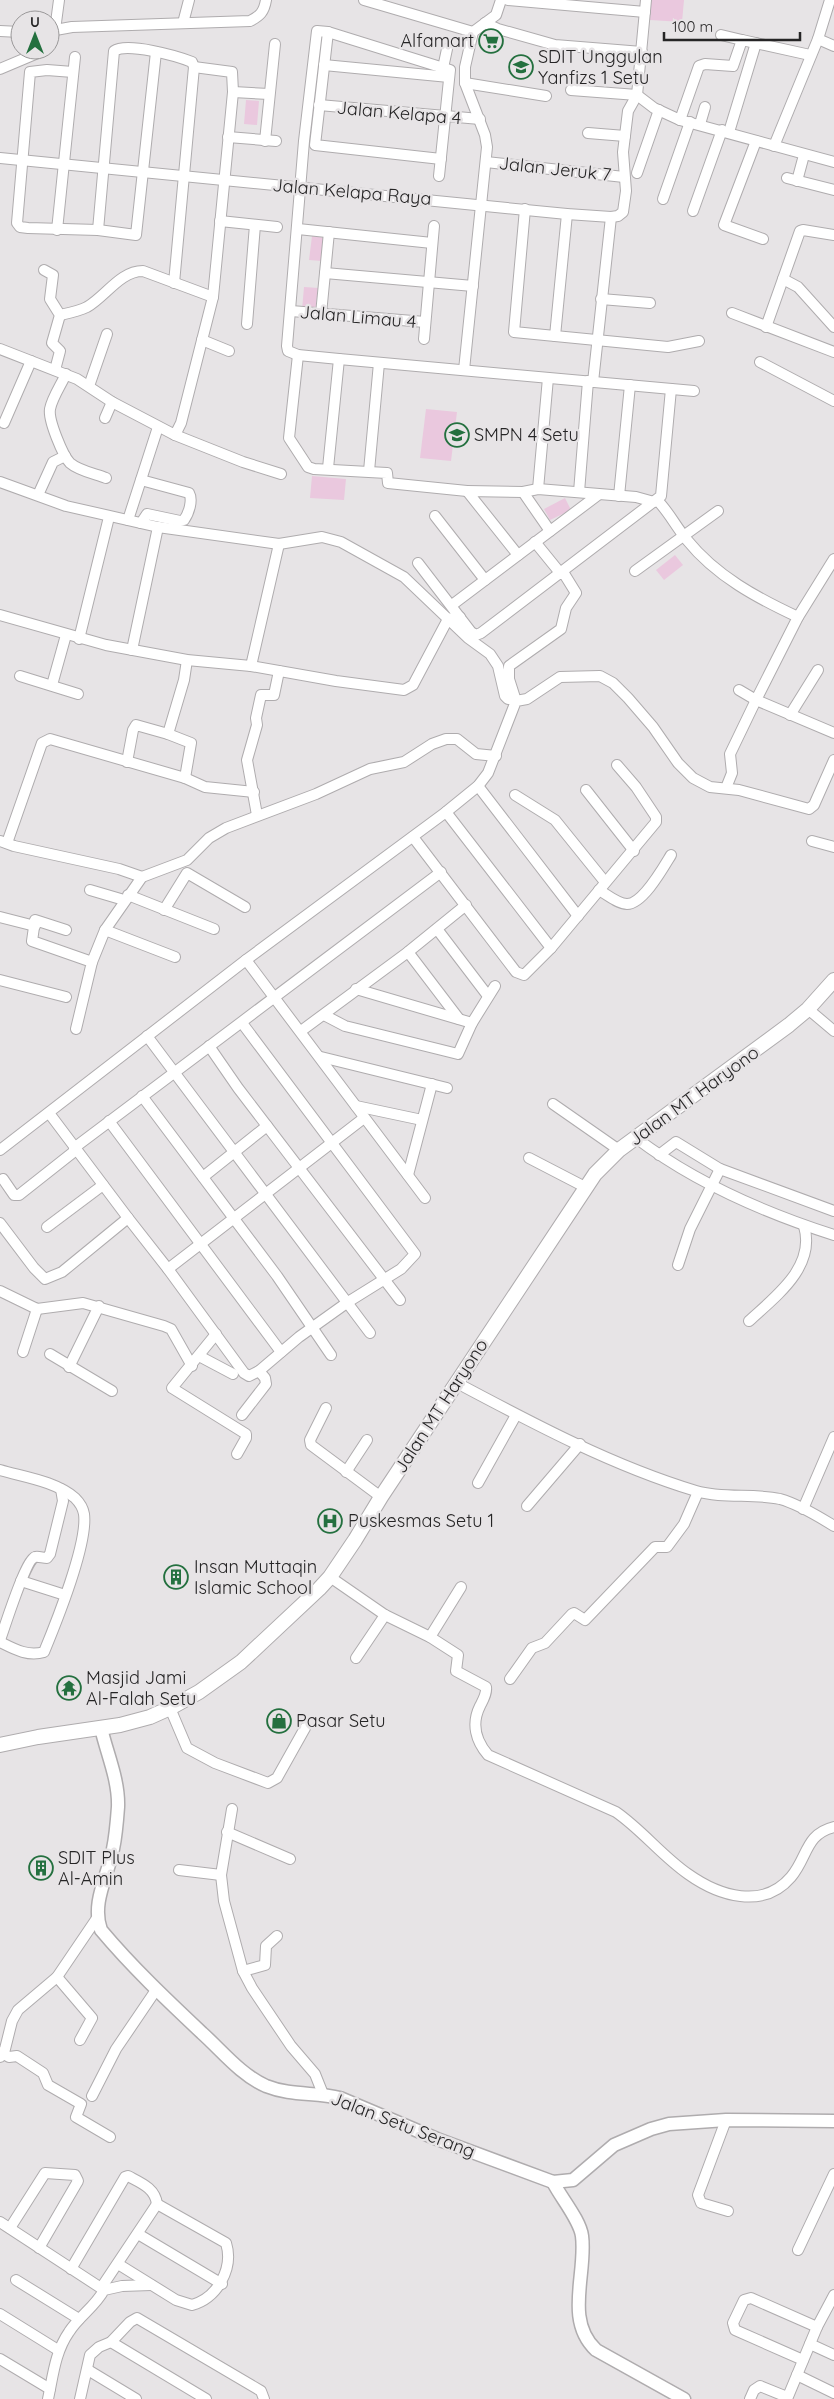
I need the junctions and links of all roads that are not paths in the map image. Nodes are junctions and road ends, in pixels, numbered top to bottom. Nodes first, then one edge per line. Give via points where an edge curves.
1 (189, 0) edge
2 (266, 0) edge
3 (364, 0) edge
4 (501, 0) edge
5 (508, 0) edge
6 (646, 0) edge
7 (830, 0) edge
8 (645, 12) junction
9 (183, 23) junction
10 (485, 23) junction
11 (60, 29) edge
12 (328, 32) junction
13 (473, 32) junction
14 (721, 34) dead end
15 (818, 39) junction
16 (742, 40) junction
17 (756, 43) junction
18 (275, 44) dead end
19 (834, 46) edge
20 (446, 49) dead end
21 (156, 52) junction
22 (642, 52) junction
23 (810, 55) junction
24 (75, 57) dead end
25 (21, 60) edge
26 (324, 65) junction
27 (194, 67) junction
28 (443, 68) junction
29 (0, 69) edge
30 (73, 72) junction
31 (449, 77) junction
32 (465, 83) junction
33 (571, 90) dead end
34 (233, 92) junction
35 (269, 94) junction
36 (546, 96) dead end
37 (640, 97) junction
38 (319, 105) junction
39 (705, 107) dead end
40 (656, 109) junction
41 (446, 117) junction
42 (480, 119) junction
43 (690, 122) junction
44 (726, 131) junction
45 (588, 133) dead end
46 (625, 136) junction
47 (228, 137) junction
48 (265, 140) junction
49 (276, 141) dead end
50 (756, 141) junction
51 (774, 146) junction
52 (804, 155) junction
53 (0, 158) edge
54 (441, 159) junction
55 (22, 161) junction
56 (486, 162) junction
57 (834, 162) edge
58 (63, 165) junction
59 (103, 169) junction
60 (143, 172) junction
61 (637, 173) dead end
62 (183, 175) junction
63 (439, 176) dead end
64 (624, 177) junction
65 (223, 180) junction
66 (301, 188) junction
67 (834, 190) edge
68 (663, 199) dead end
69 (481, 205) junction
70 (525, 210) junction
71 (693, 211) dead end
72 (567, 214) junction
73 (611, 217) junction
74 (220, 221) junction
75 (255, 224) junction
76 (434, 226) dead end
77 (277, 227) dead end
78 (298, 229) junction
79 (57, 230) junction
80 (98, 230) junction
81 (329, 232) junction
82 (834, 235) edge
83 (763, 240) dead end
84 (432, 243) junction
85 (44, 270) dead end
86 (325, 273) junction
87 (783, 279) junction
88 (430, 282) junction
89 (174, 283) junction
90 (473, 286) junction
91 (213, 297) junction
92 (601, 299) junction
93 (650, 303) dead end
94 (290, 311) junction
95 (732, 313) dead end
96 (60, 314) junction
97 (320, 314) junction
98 (425, 322) junction
99 (247, 324) dead end
100 (766, 327) junction
101 (834, 327) edge
102 (107, 334) dead end
103 (554, 336) junction
104 (424, 339) dead end
105 (202, 340) junction
106 (597, 341) junction
107 (699, 341) dead end
108 (0, 349) edge
109 (228, 351) dead end
110 (834, 352) edge
111 (298, 354) junction
112 (339, 359) junction
113 (32, 361) junction
114 (760, 362) dead end
115 (379, 363) junction
116 (55, 370) junction
117 (464, 370) junction
118 (66, 374) junction
119 (548, 378) junction
120 (591, 382) junction
121 (630, 385) junction
122 (89, 386) junction
123 (671, 389) junction
124 (694, 391) dead end
125 (834, 400) edge
126 (112, 402) junction
127 (105, 418) dead end
128 (4, 423) dead end
129 (158, 427) junction
130 (175, 435) junction
131 (65, 456) junction
132 (328, 468) junction
133 (369, 471) junction
134 (281, 474) dead end
135 (106, 478) dead end
136 (141, 480) junction
137 (0, 482) edge
138 (538, 489) junction
139 (467, 490) junction
140 (523, 492) junction
141 (579, 492) junction
142 (38, 495) junction
143 (598, 495) junction
144 (619, 496) junction
145 (656, 501) junction
146 (718, 511) dead end
147 (435, 516) dead end
148 (108, 517) junction
149 (128, 520) junction
150 (141, 523) junction
151 (158, 527) junction
152 (550, 531) junction
153 (684, 535) junction
154 (535, 542) junction
155 (279, 544) junction
156 (518, 555) junction
157 (834, 560) edge
158 (418, 563) dead end
159 (635, 571) dead end
160 (562, 573) junction
161 (485, 580) junction
162 (452, 605) junction
163 (1, 617) edge
164 (460, 617) junction
165 (798, 617) junction
166 (448, 619) junction
167 (66, 635) junction
168 (79, 639) junction
169 (132, 650) junction
170 (187, 660) junction
171 (251, 666) junction
172 (818, 670) dead end
173 (279, 671) junction
174 (20, 676) dead end
175 (52, 685) junction
176 (739, 690) dead end
177 (78, 694) dead end
178 (516, 700) junction
179 (756, 700) junction
180 (790, 715) junction
181 (834, 733) edge
182 (168, 734) junction
183 (491, 756) junction
184 (834, 760) edge
185 (127, 762) junction
186 (617, 765) dead end
187 (185, 778) junction
188 (478, 786) junction
189 (726, 788) junction
190 (586, 790) dead end
191 (254, 792) junction
192 (515, 795) dead end
193 (446, 812) junction
194 (258, 815) junction
195 (413, 837) junction
196 (812, 841) dead end
197 (4, 842) edge
198 (834, 847) edge
199 (634, 851) junction
200 (671, 855) dead end
201 (441, 872) junction
202 (142, 877) junction
203 (602, 886) junction
204 (90, 890) dead end
205 (126, 897) junction
206 (466, 905) junction
207 (245, 907) dead end
208 (164, 910) junction
209 (578, 916) junction
210 (0, 917) edge
211 (35, 926) junction
212 (214, 929) dead end
213 (66, 930) dead end
214 (105, 930) junction
215 (437, 930) junction
216 (551, 948) junction
217 (408, 952) junction
218 (175, 957) dead end
219 (246, 960) junction
220 (92, 962) junction
221 (0, 980) edge
222 (834, 980) edge
223 (495, 986) dead end
224 (356, 989) junction
225 (488, 996) junction
226 (66, 997) dead end
227 (274, 998) junction
228 (808, 1009) junction
229 (324, 1015) junction
230 (459, 1019) junction
231 (242, 1023) junction
232 (472, 1023) junction
233 (76, 1029) dead end
234 (301, 1031) junction
235 (834, 1031) edge
236 (147, 1036) junction
237 (209, 1046) junction
238 (321, 1057) junction
239 (175, 1072) junction
240 (432, 1084) junction
241 (447, 1088) dead end
242 (142, 1096) junction
243 (553, 1104) dead end
244 (356, 1106) junction
245 (49, 1113) junction
246 (364, 1118) junction
247 (422, 1120) junction
248 (109, 1121) junction
249 (266, 1126) junction
250 (636, 1138) junction
251 (332, 1143) junction
252 (75, 1149) junction
253 (0, 1150) edge
254 (619, 1150) junction
255 (234, 1152) junction
256 (659, 1155) junction
257 (529, 1158) dead end
258 (299, 1168) junction
259 (720, 1168) junction
260 (408, 1175) junction
261 (203, 1177) junction
262 (3, 1179) dead end
263 (711, 1184) junction
264 (103, 1185) junction
265 (585, 1187) junction
266 (266, 1192) junction
267 (425, 1198) dead end
268 (834, 1211) edge
269 (128, 1218) junction
270 (234, 1218) junction
271 (804, 1226) junction
272 (47, 1227) dead end
273 (2, 1228) edge
274 (834, 1235) edge
275 (202, 1244) junction
276 (678, 1265) dead end
277 (168, 1269) junction
278 (384, 1279) junction
279 (0, 1291) edge
280 (400, 1300) dead end
281 (348, 1302) junction
282 (99, 1306) junction
283 (38, 1309) junction
284 (749, 1321) dead end
285 (312, 1328) junction
286 (370, 1333) dead end
287 (216, 1334) junction
288 (24, 1352) dead end
289 (281, 1352) junction
290 (50, 1354) dead end
291 (199, 1356) junction
292 (331, 1356) dead end
293 (192, 1366) junction
294 (69, 1367) junction
295 (259, 1371) junction
296 (233, 1374) dead end
297 (457, 1383) junction
298 (112, 1391) dead end
299 (326, 1408) dead end
300 (242, 1415) dead end
301 (516, 1415) junction
302 (834, 1437) edge
303 (367, 1440) dead end
304 (580, 1444) junction
305 (237, 1454) dead end
306 (0, 1470) edge
307 (346, 1472) junction
308 (478, 1483) dead end
309 (61, 1489) junction
310 (698, 1492) junction
311 (381, 1497) junction
312 (527, 1506) dead end
313 (803, 1508) junction
314 (834, 1526) edge
315 (330, 1577) junction
316 (21, 1581) junction
317 (461, 1587) dead end
318 (65, 1595) junction
319 (385, 1615) junction
320 (430, 1637) junction
321 (0, 1641) edge
322 (356, 1658) dead end
323 (510, 1679) dead end
324 (170, 1708) junction
325 (101, 1728) junction
326 (306, 1728) dead end
327 (0, 1745) edge
328 (232, 1809) dead end
329 (834, 1827) edge
330 (227, 1832) junction
331 (290, 1859) dead end
332 (179, 1870) dead end
333 (221, 1875) junction
334 (97, 1918) junction
335 (277, 1936) dead end
336 (243, 1971) junction
337 (56, 1977) junction
338 (156, 1990) junction
339 (80, 2040) dead end
340 (1, 2055) edge
341 (323, 2094) junction
342 (92, 2096) dead end
343 (726, 2120) junction
344 (834, 2120) edge
345 (110, 2137) dead end
346 (834, 2174) edge
347 (553, 2182) junction
348 (156, 2204) junction
349 (728, 2211) dead end
350 (0, 2222) edge
351 (10, 2228) junction
352 (138, 2234) junction
353 (40, 2248) junction
354 (798, 2250) dead end
355 (118, 2264) junction
356 (71, 2269) junction
357 (16, 2280) dead end
358 (222, 2284) junction
359 (153, 2286) junction
360 (103, 2289) junction
361 (834, 2295) edge
362 (0, 2314) edge
363 (80, 2319) junction
364 (817, 2327) junction
365 (111, 2342) junction
366 (810, 2344) junction
367 (58, 2350) junction
368 (834, 2355) edge
369 (0, 2358) edge
370 (803, 2360) junction
371 (88, 2370) junction
372 (797, 2375) junction
373 (834, 2393) edge
374 (49, 2394) edge
375 (787, 2398) edge
376 (80, 2399) edge
377 (136, 2399) edge
378 (206, 2399) edge
379 (264, 2399) edge
380 (684, 2399) edge
381 (750, 2399) edge

1 - 9 street
2 - 9 street via 264,10 250,21
3 - 13 street
4 - 10 street via 496,15
5 - 8 street
6 - 8 street
7 - 15 street
8 - 22 street
9 - 11 street
10 - 13 street
10 - 22 street via 555,45
12 - 26 street
12 - 28 street
12 - 66 street via 318,30 315,34
13 - 32 street via 466,59
14 - 16 street
15 - 19 street
15 - 23 street
16 - 17 street
16 - 43 street via 733,66 699,66
17 - 23 street
17 - 44 street
18 - 35 street
20 - 28 street
21 - 27 street via 187,60 194,63
21 - 59 street via 120,48 114,51
21 - 60 street
22 - 37 street
23 - 51 street
24 - 30 street
25 - 29 street
26 - 31 street
26 - 38 street
27 - 34 street via 231,72 234,75
27 - 62 street
28 - 31 street via 450,70
30 - 55 street via 30,72
30 - 58 street
31 - 41 street
32 - 36 street
32 - 42 street
33 - 37 street
34 - 35 street
34 - 47 street
35 - 48 street
37 - 40 street
37 - 46 street via 628,111
38 - 41 street, Jalan Kelapa 4
38 - 54 street via 316,146
39 - 43 street
40 - 43 street
40 - 61 street
41 - 42 street, Jalan Kelapa 4
41 - 54 street
42 - 56 street via 486,140
43 - 44 street
43 - 68 street
44 - 50 street
44 - 71 street
45 - 46 street
46 - 64 street
47 - 48 street
47 - 65 street
48 - 49 street
50 - 51 street
50 - 83 street via 724,225
51 - 52 street
52 - 57 street
52 - 67 street via 792,179
53 - 55 street, Jalan Kelapa Raya
54 - 63 street
55 - 58 street, Jalan Kelapa Raya
55 - 79 street via 19,226
56 - 64 street, Jalan Jeruk 7
56 - 69 street
58 - 59 street, Jalan Kelapa Raya
58 - 79 street
59 - 60 street, Jalan Kelapa Raya
59 - 80 street
60 - 62 street, Jalan Kelapa Raya
60 - 80 street via 136,235
62 - 65 street, Jalan Kelapa Raya
62 - 89 street
64 - 73 street via 623,212
65 - 66 street, Jalan Kelapa Raya
65 - 74 street
66 - 69 street, Jalan Kelapa Raya
66 - 78 street
69 - 70 street, Jalan Kelapa Raya
69 - 90 street
70 - 72 street, Jalan Kelapa Raya
70 - 103 street via 513,330
72 - 73 street, Jalan Kelapa Raya
72 - 103 street
73 - 92 street
74 - 75 street
74 - 91 street
75 - 77 street
75 - 99 street
76 - 84 street
78 - 81 street
78 - 94 street
79 - 80 street
81 - 84 street
81 - 86 street
82 - 87 street via 801,230
84 - 88 street
85 - 96 street via 53,276 50,299
86 - 88 street
86 - 97 street
87 - 100 street
87 - 101 street via 798,287
88 - 90 street
88 - 98 street
89 - 91 street
89 - 96 street via 143,271 134,271 86,308
90 - 117 street
91 - 105 street
92 - 93 street
92 - 106 street
94 - 97 street, Jalan Limau 4
94 - 111 street via 287,348
95 - 100 street
96 - 116 street via 52,340 60,351
97 - 98 street, Jalan Limau 4
98 - 104 street
100 - 110 street
102 - 122 street
103 - 106 street
105 - 109 street
105 - 130 street
106 - 107 street via 668,347
106 - 120 street
108 - 113 street
111 - 112 street
111 - 132 street via 289,438 308,467
112 - 115 street
112 - 132 street
113 - 116 street
113 - 128 street
114 - 125 street
115 - 117 street
115 - 133 street
116 - 118 street
117 - 119 street
118 - 122 street
118 - 131 street via 50,408
119 - 120 street
119 - 138 street
120 - 121 street
120 - 141 street
121 - 123 street
121 - 144 street
122 - 126 street
123 - 124 street
123 - 145 street via 662,495
126 - 127 street
126 - 129 street
129 - 130 street
129 - 136 street
130 - 134 street
131 - 135 street via 74,466
131 - 142 street via 53,462
132 - 133 street
133 - 139 street via 388,473 388,484
136 - 149 street
136 - 150 street via 188,493 191,498 184,520 147,514
137 - 142 street
138 - 140 street
138 - 141 street
139 - 140 street
139 - 156 street
140 - 152 street
141 - 143 street
142 - 148 street
143 - 144 street
143 - 152 street
144 - 145 street
145 - 153 street
145 - 160 street
146 - 153 street
147 - 161 street
148 - 149 street
148 - 168 street
149 - 150 street
150 - 151 street
151 - 155 street
151 - 169 street
152 - 154 street
153 - 159 street
153 - 165 street via 745,591
154 - 156 street
154 - 160 street
155 - 166 street via 322,537 341,542 404,577
155 - 171 street
156 - 161 street
157 - 165 street
158 - 162 street
160 - 164 street via 478,635 471,632
160 - 178 street via 576,593 566,608 561,629 508,666
161 - 162 street
162 - 164 street
163 - 167 street
164 - 166 street
165 - 179 street
166 - 173 street via 409,689
166 - 178 street via 495,660 505,696
167 - 168 street
167 - 175 street
168 - 169 street
169 - 170 street
170 - 171 street
170 - 182 street
171 - 173 street
172 - 180 street
173 - 191 street via 274,695 261,696 257,726 248,755
174 - 175 street
175 - 177 street
176 - 179 street
178 - 183 street
178 - 189 street via 527,699 560,677 594,675 607,679 636,707 687,772 710,787
179 - 180 street
179 - 189 street via 730,754 732,773
180 - 181 street
182 - 185 street via 136,725
182 - 187 street via 191,742
183 - 188 street via 488,773
183 - 194 street via 473,752 457,739 439,741 404,762 370,769 316,794
184 - 189 street via 814,805 809,809
185 - 187 street
185 - 197 street via 45,740
186 - 199 street via 657,819
187 - 191 street via 205,786
188 - 193 street
188 - 209 street
190 - 199 street
191 - 194 street
192 - 203 street via 555,820
193 - 195 street
193 - 216 street
194 - 202 street via 214,835 186,860
195 - 201 street
195 - 219 street
196 - 198 street
197 - 202 street
199 - 203 street
200 - 203 street via 645,893 634,902 623,904
201 - 206 street
201 - 227 street
202 - 205 street
203 - 209 street
204 - 205 street
205 - 208 street
205 - 214 street
206 - 215 street
206 - 216 street via 520,975 525,974
207 - 208 street via 187,873
208 - 212 street
209 - 216 street
210 - 211 street
211 - 213 street via 35,920
211 - 220 street via 33,942
214 - 218 street
214 - 220 street
215 - 217 street
215 - 225 street
217 - 224 street
217 - 230 street
219 - 227 street
219 - 236 street
220 - 233 street
221 - 226 street
222 - 228 main road, Jalan MT Haryono
223 - 225 street
224 - 229 street
224 - 230 street
225 - 232 street
227 - 231 street
227 - 234 street
228 - 235 street
228 - 250 main road, Jalan MT Haryono via 774,1038
229 - 232 street via 344,1026 456,1054 461,1050
229 - 234 street
230 - 232 street
231 - 237 street
231 - 251 street
234 - 238 street
236 - 239 street
236 - 245 street
237 - 239 street
237 - 249 street
238 - 240 street
238 - 244 street
239 - 242 street
239 - 255 street
240 - 241 street
240 - 247 street
242 - 248 street
242 - 261 street
243 - 254 street
244 - 246 street
244 - 247 street
245 - 252 street
245 - 253 street
246 - 251 street
246 - 260 street
247 - 260 street
248 - 252 street
248 - 275 street
249 - 255 street
249 - 258 street
250 - 254 main road, Jalan MT Haryono
250 - 256 street
251 - 258 street
251 - 278 street via 415,1254 401,1269
252 - 262 street via 19,1195 14,1195
252 - 264 street
254 - 265 main road, Jalan MT Haryono
255 - 261 street
255 - 266 street
256 - 259 street via 675,1142
256 - 263 street
257 - 265 street
258 - 266 street
258 - 278 street
259 - 263 street
259 - 268 street
260 - 267 street
261 - 270 street
263 - 271 street
263 - 276 street
264 - 269 street
264 - 272 street
265 - 297 main road, Jalan MT Haryono
266 - 270 street
266 - 281 street
269 - 273 street via 62,1272 49,1278 42,1277
269 - 277 street
270 - 275 street
270 - 285 street
271 - 274 street
271 - 284 street via 807,1245 799,1268 778,1294
275 - 277 street
275 - 289 street
277 - 287 street
278 - 280 street
278 - 281 street
279 - 283 street
281 - 285 street
281 - 286 street
282 - 283 street via 78,1304
282 - 293 street via 171,1329
282 - 294 street
283 - 288 street
285 - 289 street
285 - 292 street
287 - 291 street
287 - 295 street via 246,1375
289 - 295 street
290 - 294 street
291 - 293 street
291 - 296 street
293 - 305 street via 172,1388 246,1434
294 - 298 street
295 - 300 street via 266,1384
297 - 301 street
297 - 311 main road, Jalan MT Haryono
299 - 307 street via 310,1443
301 - 304 street
301 - 308 street
302 - 313 street
303 - 307 street
304 - 310 street via 639,1472
304 - 312 street
306 - 309 street
307 - 311 street
309 - 316 street via 64,1502 49,1556 34,1557
309 - 318 street via 74,1497 84,1512 77,1559
310 - 313 street via 778,1499
310 - 323 street via 684,1524 667,1547 655,1546 585,1620 572,1614 546,1643 532,1648
311 - 315 main road, Jalan MT Haryono
313 - 314 street
315 - 319 street
315 - 324 main road, Jalan MT Haryono via 241,1662
316 - 318 street
316 - 321 street
317 - 320 street
318 - 321 street via 44,1652 20,1652
319 - 320 street
319 - 322 street
320 - 329 street via 458,1655 458,1672 486,1687 474,1727 488,1755 616,1812 686,1873 712,1888 747,1898 764,1895 790,1878 813,1838
324 - 325 main road, Jalan MT Haryono via 142,1719
324 - 326 street via 187,1748 215,1763 268,1783 277,1778
325 - 327 main road, Jalan MT Haryono
325 - 334 street via 117,1790
328 - 330 street
330 - 331 street
330 - 333 street
332 - 333 street
333 - 336 street via 224,1901
334 - 337 street
334 - 338 street, Jalan Setu Serang via 101,1930
335 - 336 street via 266,1946 265,1965
336 - 341 street via 291,2046 315,2074
337 - 339 street via 92,2018
337 - 340 street via 18,2010
338 - 341 street, Jalan Setu Serang via 241,2070 264,2085 299,2094
338 - 342 street via 116,2049
340 - 345 street via 17,2056 43,2073 48,2085 81,2104 76,2118
341 - 347 street, Jalan Setu Serang
343 - 344 street
343 - 347 street via 669,2124 651,2129 614,2145 573,2180
343 - 349 street via 698,2194 701,2202
346 - 354 street
347 - 380 street via 582,2234 580,2320 589,2343
348 - 352 street
348 - 356 street via 156,2196 151,2190 128,2176 125,2178
348 - 358 street via 226,2243
350 - 351 street
351 - 353 street
351 - 353 street via 45,2173 75,2175 78,2181
352 - 355 street
352 - 358 street
353 - 356 street
355 - 359 street
355 - 360 street
356 - 360 street
357 - 363 street
358 - 359 street via 205,2299 192,2305 176,2300
359 - 360 street
360 - 363 street via 98,2302
361 - 364 street
362 - 367 street
363 - 367 street
364 - 366 street
364 - 370 street via 751,2298 744,2300 733,2323 734,2330
365 - 371 street via 93,2351
365 - 378 street
365 - 379 street via 137,2318 261,2391
366 - 368 street
366 - 370 street
367 - 374 street
369 - 374 street
370 - 372 street
371 - 376 street
371 - 377 street
372 - 373 street
372 - 375 street
375 - 381 street via 760,2386

